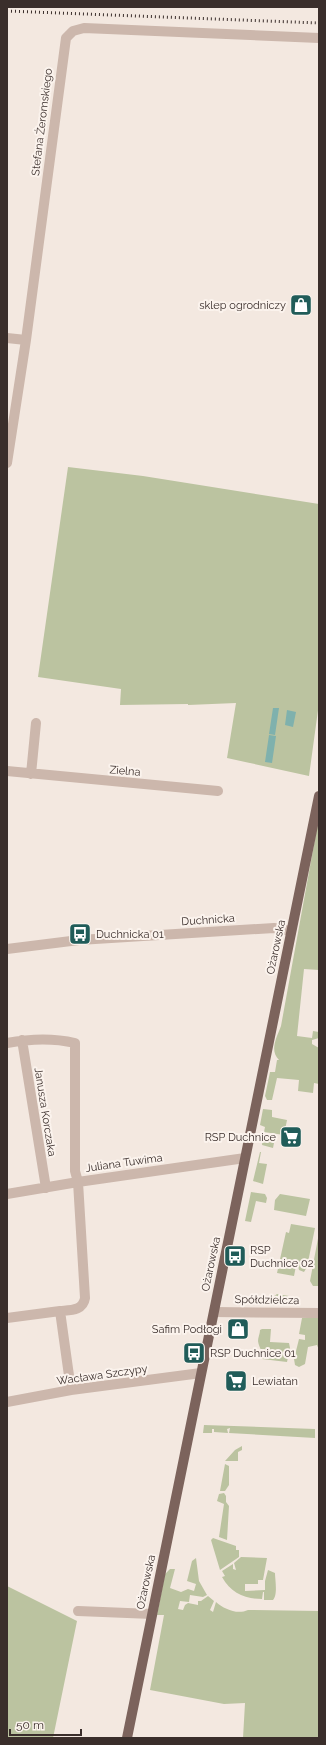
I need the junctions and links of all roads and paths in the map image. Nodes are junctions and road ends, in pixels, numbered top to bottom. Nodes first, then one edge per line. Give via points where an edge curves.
1 (319, 38) edge
2 (7, 338) edge
3 (26, 340) junction
4 (7, 463) edge
5 (36, 723) dead end
6 (7, 771) edge
7 (31, 774) junction
8 (218, 791) dead end
9 (319, 796) edge
10 (291, 931) junction
11 (7, 948) edge
12 (22, 1040) junction
13 (7, 1042) edge
14 (245, 1158) junction
15 (78, 1182) junction
16 (46, 1188) junction
17 (7, 1194) edge
18 (60, 1311) junction
19 (214, 1312) junction
20 (319, 1312) edge
21 (7, 1318) edge
22 (201, 1373) junction
23 (71, 1390) junction
24 (7, 1402) edge
25 (78, 1611) dead end
26 (152, 1614) junction
27 (127, 1738) edge

1 - 3 street, Stefana Żeromskiego via 84,28 73,30 69,34 64,42
2 - 3 street
3 - 4 street, Stefana Żeromskiego
5 - 7 street
6 - 7 street, Zielna
7 - 8 street, Zielna
9 - 10 main road, Ożarowska
10 - 11 street, Duchnicka via 274,928 79,940
10 - 14 main road, Ożarowska
12 - 13 street
12 - 15 street via 76,1043 75,1172
12 - 16 street, Janusza Korczaka
14 - 15 street, Juliana Tuwima
14 - 19 main road, Ożarowska
15 - 16 street, Juliana Tuwima
15 - 18 street via 85,1298 75,1310
16 - 17 street, Juliana Tuwima
18 - 21 street
18 - 23 street
19 - 20 street, Spółdzielcza
19 - 22 main road, Ożarowska
22 - 23 street, Wacława Szczypy
22 - 26 main road, Ożarowska
23 - 24 street, Wacława Szczypy
25 - 26 street
26 - 27 main road, Ożarowska

